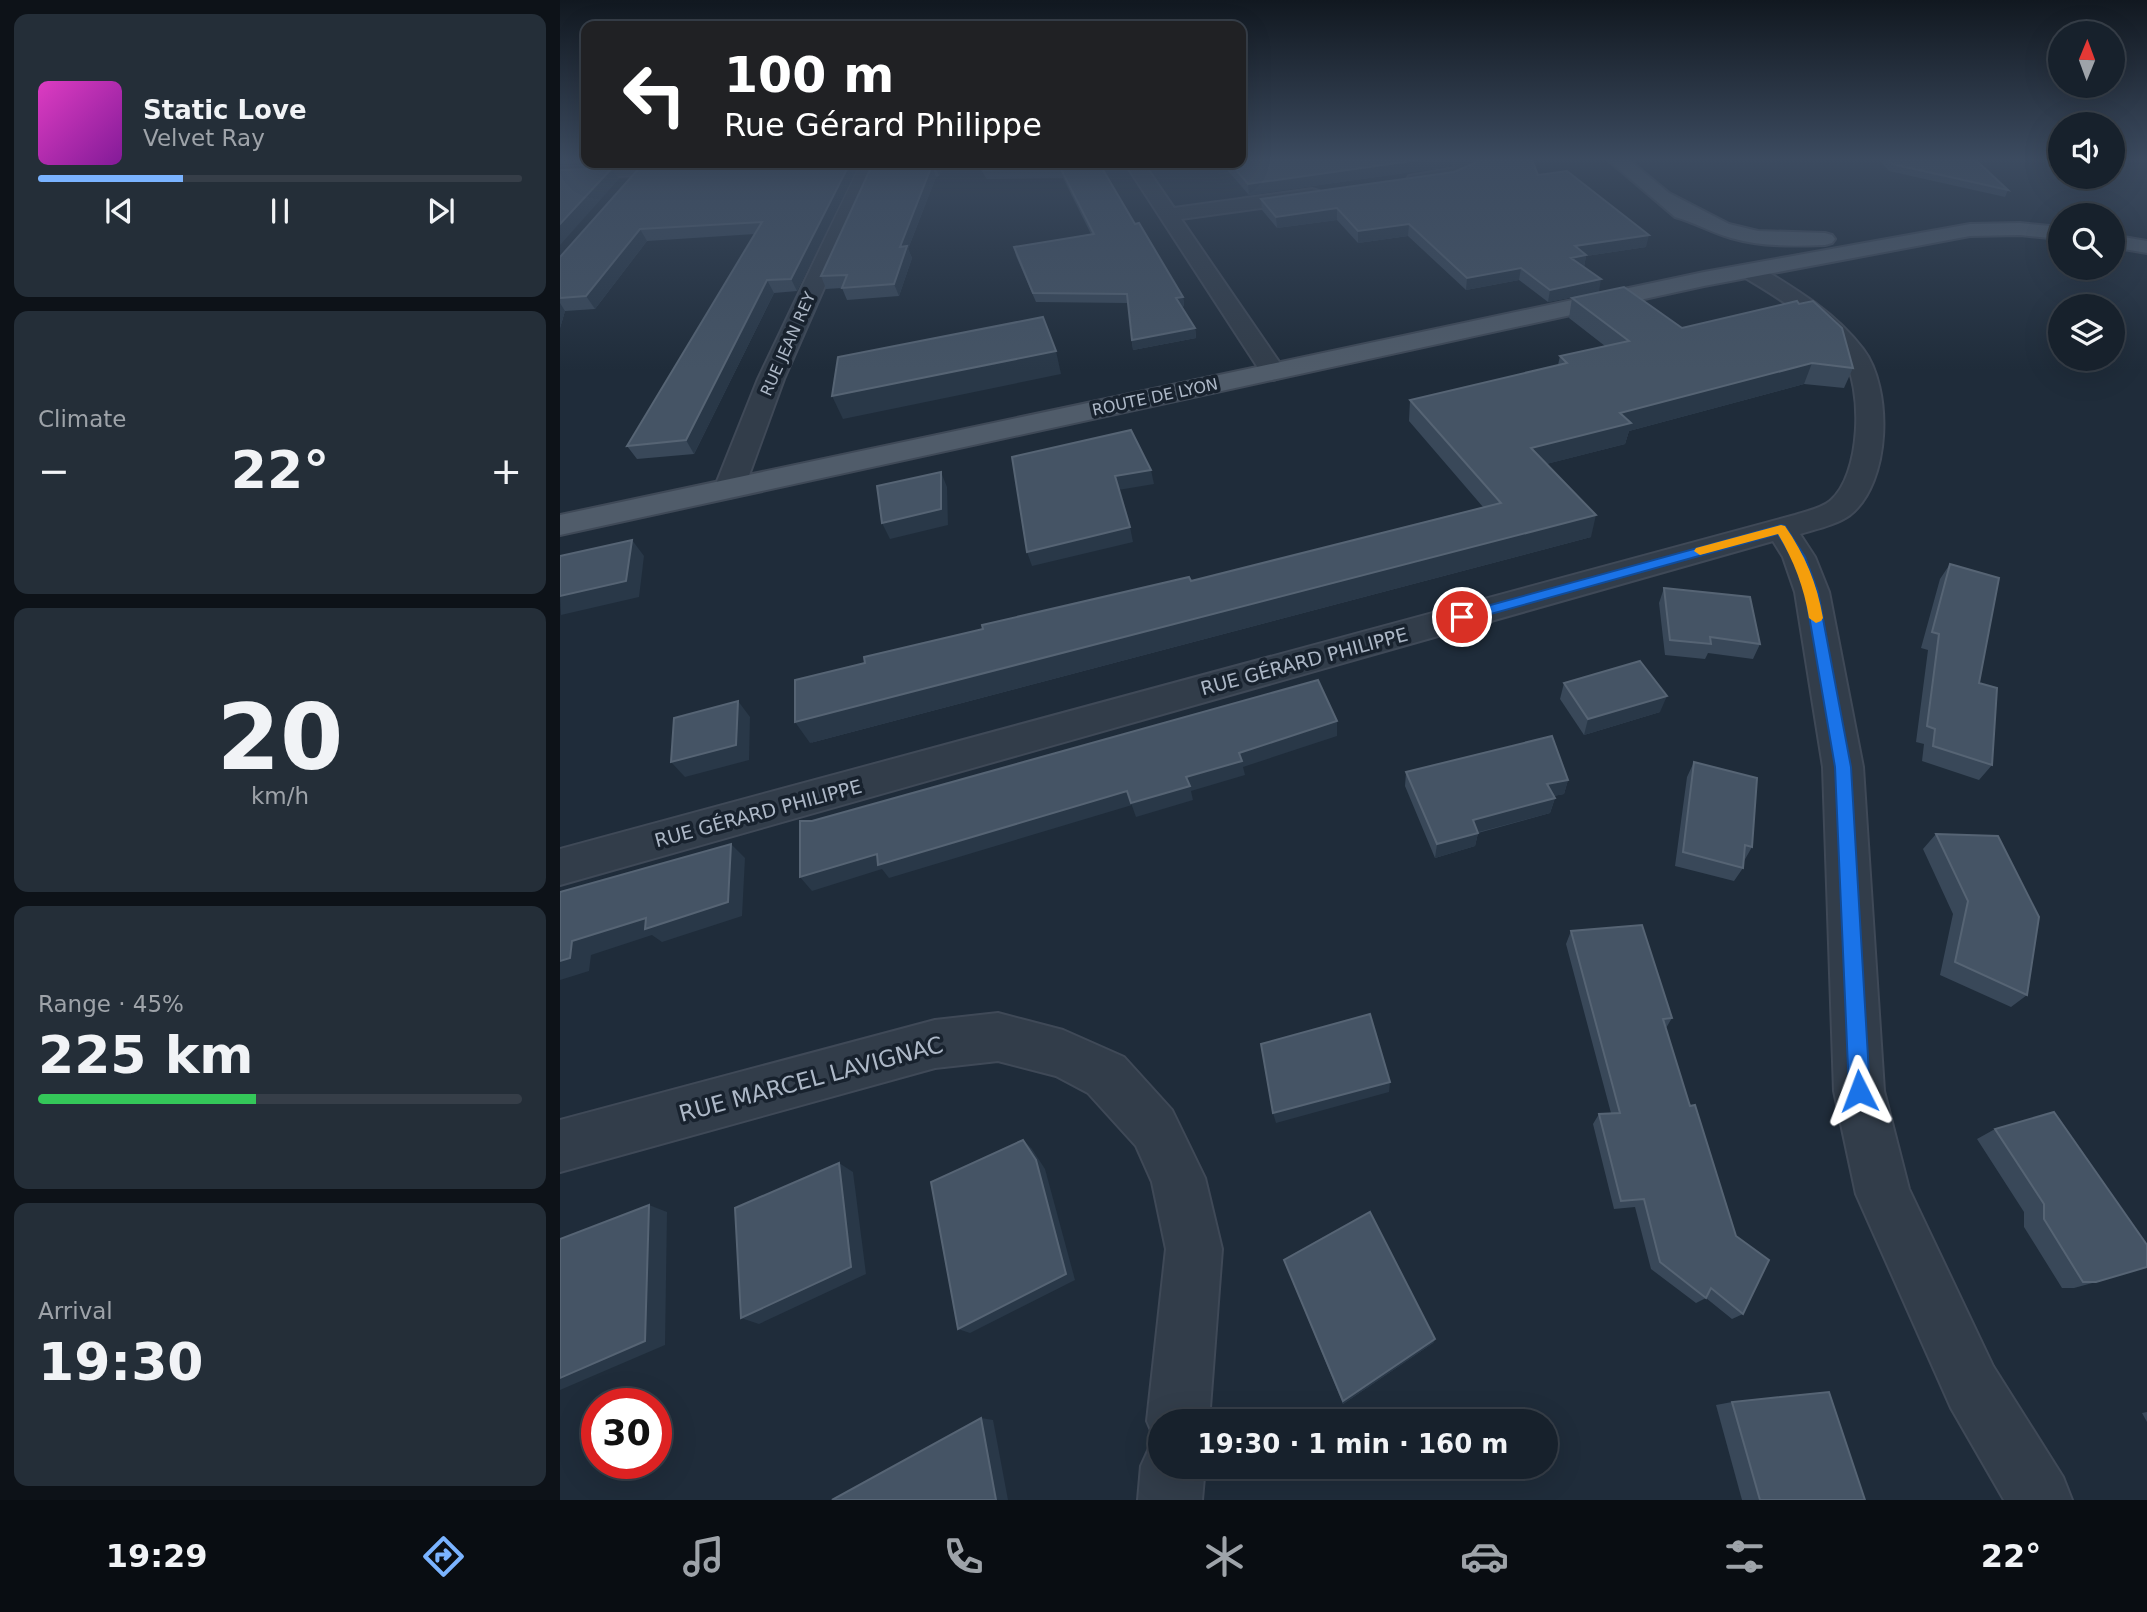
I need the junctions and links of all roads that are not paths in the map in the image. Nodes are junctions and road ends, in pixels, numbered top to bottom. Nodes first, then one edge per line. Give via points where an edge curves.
1 (840, 230) edge
2 (1167, 230) edge
3 (1178, 230) edge
4 (1705, 230) edge
5 (1983, 230) edge
6 (2010, 230) edge
7 (2048, 232) edge
8 (1953, 233) junction
9 (1158, 237) dead end
10 (2125, 243) edge
11 (2147, 247) edge
12 (1735, 253) junction
13 (1273, 372) junction
14 (729, 489) junction
15 (560, 525) edge
16 (1781, 529) junction
17 (560, 867) edge
18 (560, 1146) edge
19 (1179, 1409) edge
20 (1172, 1479) edge
21 (1170, 1500) edge
22 (2040, 1500) edge

1 - 14 street, RUE JEAN REY via 772,379
2 - 9 street
3 - 13 street
4 - 12 main road
5 - 8 main road
6 - 7 main road
8 - 12 main road, ROUTE DE LYON
8 - 12 main road via 1889,231 1795,240
10 - 11 main road
12 - 13 main road, ROUTE DE LYON
12 - 16 street, RUE GÉRARD PHILIPPE via 1841,338 1866,377 1870,402 1863,474 1852,494 1841,508
13 - 14 main road, ROUTE DE LYON
14 - 15 main road, ROUTE DE LYON
16 - 17 street, RUE GÉRARD PHILIPPE
16 - 22 street via 1799,557 1812,592 1843,767 1859,1091 1884,1194 1972,1387
18 - 19 street, RUE MARCEL LAVIGNAC via 935,1044 998,1037 1063,1054 1106,1075 1154,1128 1178,1178 1194,1250
20 - 21 street

